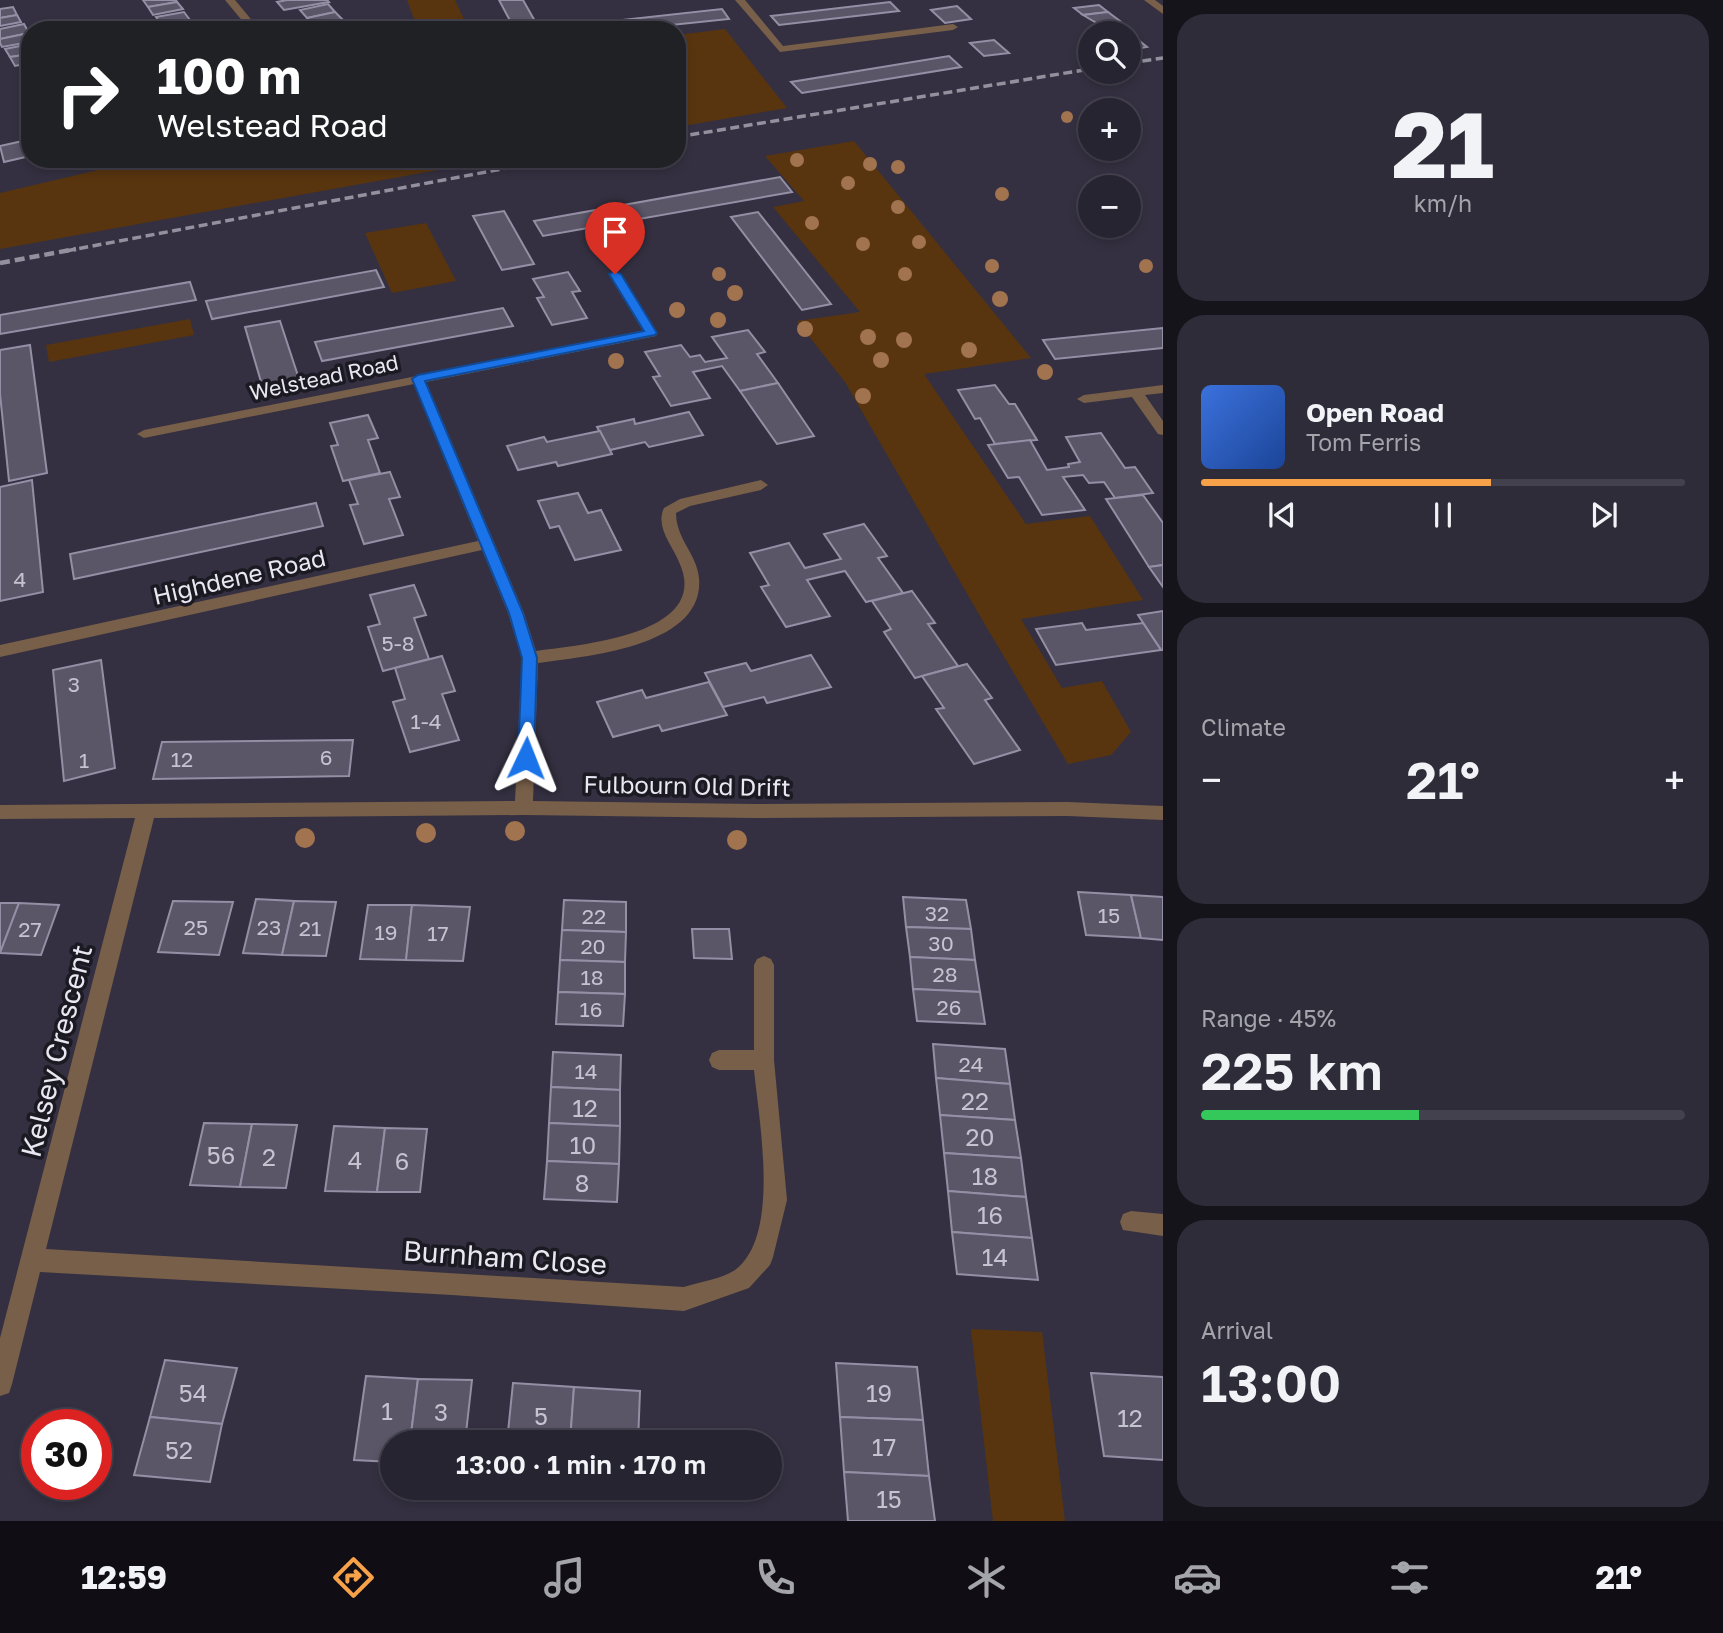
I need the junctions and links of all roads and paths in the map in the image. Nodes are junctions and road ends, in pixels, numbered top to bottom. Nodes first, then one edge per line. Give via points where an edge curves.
1 (230, 0) edge
2 (740, 0) edge
3 (1149, 0) edge
4 (1163, 11) edge
5 (248, 21) edge
6 (953, 27) dead end
7 (615, 274) dead end
8 (418, 379) junction
9 (1163, 389) edge
10 (1136, 393) junction
11 (1084, 399) dead end
12 (1163, 431) edge
13 (144, 433) dead end
14 (761, 485) dead end
15 (487, 544) junction
16 (0, 651) edge
17 (530, 658) junction
18 (524, 808) junction
19 (0, 812) edge
20 (146, 812) junction
21 (1163, 813) edge
22 (764, 965) dead end
23 (719, 1060) dead end
24 (764, 1060) junction
25 (1132, 1222) dead end
26 (1163, 1225) edge
27 (32, 1259) junction
28 (0, 1384) edge

1 - 5 street
2 - 6 street via 780,49
3 - 4 street
7 - 8 street, Welstead Road via 651,333
8 - 13 street, Welstead Road
8 - 15 street
9 - 10 street
10 - 11 street
10 - 12 street
14 - 17 street via 685,502 669,511 667,526 691,572 691,597 678,616 652,634 619,644
15 - 16 street, Highdene Road
15 - 17 street
17 - 18 street
18 - 20 street, Fulbourn Old Drift
18 - 21 street, Fulbourn Old Drift
19 - 20 street, Fulbourn Old Drift
20 - 27 street, Kelsey Crescent
22 - 24 street, Burnham Close
23 - 24 street
24 - 27 street, Burnham Close via 776,1200 762,1257 741,1280 684,1299
25 - 26 street
27 - 28 street, Kelsey Crescent

